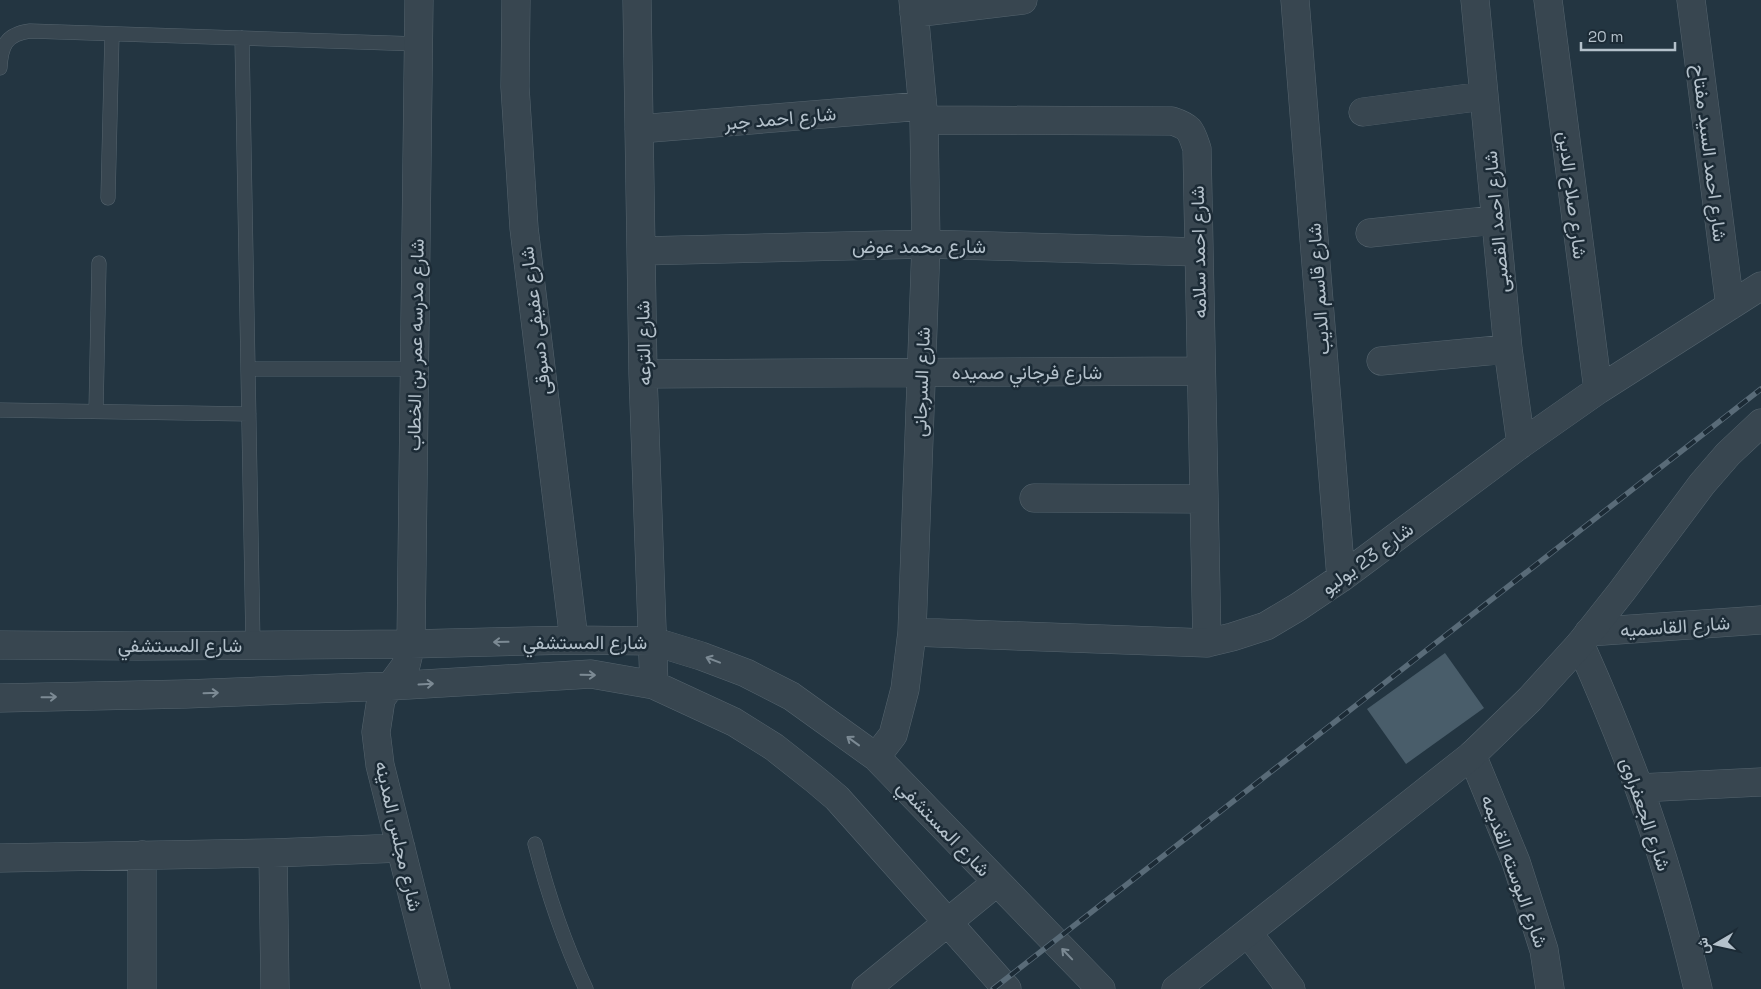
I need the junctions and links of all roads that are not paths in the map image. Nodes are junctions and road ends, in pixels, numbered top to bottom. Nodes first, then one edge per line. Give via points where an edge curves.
1 (419, 0) edge
2 (516, 0) edge
3 (637, 0) edge
4 (1023, 0) edge
5 (1295, 0) edge
6 (1475, 0) edge
7 (1548, 0) edge
8 (1691, 0) edge
9 (913, 7) edge
10 (112, 34) junction
11 (242, 38) junction
12 (419, 44) junction
13 (0, 68) edge
14 (1484, 96) junction
15 (1363, 112) dead end
16 (923, 113) junction
17 (639, 130) junction
18 (108, 198) dead end
19 (1495, 220) junction
20 (1370, 233) dead end
21 (926, 244) junction
22 (641, 251) junction
23 (1198, 252) junction
24 (99, 263) dead end
25 (1761, 286) edge
26 (1730, 306) junction
27 (1508, 349) junction
28 (1382, 361) dead end
29 (248, 369) junction
30 (415, 369) junction
31 (1201, 371) junction
32 (922, 373) junction
33 (643, 374) junction
34 (1598, 390) junction
35 (0, 410) edge
36 (96, 411) junction
37 (249, 414) junction
38 (1761, 423) edge
39 (1521, 444) junction
40 (1034, 498) dead end
41 (1204, 499) junction
42 (1341, 578) junction
43 (1761, 620) edge
44 (912, 632) junction
45 (1584, 638) junction
46 (574, 640) junction
47 (652, 642) junction
48 (1207, 643) junction
49 (411, 644) junction
50 (0, 645) edge
51 (254, 645) junction
52 (654, 685) junction
53 (391, 686) junction
54 (0, 698) edge
55 (1472, 755) junction
56 (876, 757) junction
57 (1761, 782) edge
58 (1639, 788) junction
59 (535, 844) dead end
60 (401, 848) junction
61 (273, 853) junction
62 (142, 855) junction
63 (0, 858) edge
64 (997, 882) junction
65 (947, 922) junction
66 (1248, 933) junction
67 (142, 989) edge
68 (276, 989) edge
69 (436, 989) edge
70 (586, 989) edge
71 (866, 989) edge
72 (1007, 989) edge
73 (1101, 989) edge
74 (1176, 989) edge
75 (1291, 989) edge
76 (1550, 989) edge
77 (1698, 989) edge

1 - 12 street, شارع مدرسه عمر بن الخطاب
2 - 46 street, شارع عفيفى دسوقى via 515,87 524,228
3 - 17 street, شارع الترعه
4 - 9 street
5 - 42 street, شارع قاسم الديب
6 - 14 street, شارع احمد القصبى
7 - 34 street, شارع صلاح الدين
8 - 26 street, شارع احمد السيد مفتاح
9 - 16 street, شارع السرجانى
10 - 11 lane
10 - 13 lane via 21,32 6,42
10 - 18 lane
11 - 12 lane
11 - 29 lane
12 - 30 street, شارع مدرسه عمر بن الخطاب
14 - 15 street
14 - 19 street, شارع احمد القصبى
16 - 17 street, شارع احمد جبر
16 - 21 street, شارع السرجانى
16 - 23 street, شارع احمد سلامه via 1152,120 1186,126 1197,149
17 - 22 street, شارع الترعه
19 - 20 street
19 - 27 street, شارع احمد القصبى
21 - 22 street, شارع محمد عوض
21 - 23 street, شارع محمد عوض
21 - 32 street, شارع السرجانى
22 - 33 street, شارع الترعه
23 - 31 street, شارع احمد سلامه
24 - 36 lane
25 - 26 street, شارع 23 يوليو
26 - 34 street, شارع 23 يوليو
27 - 28 street
27 - 39 street, شارع احمد القصبى
29 - 30 lane
29 - 37 lane
30 - 49 street, شارع مدرسه عمر بن الخطاب
31 - 32 street, شارع فرجاني صميده
31 - 41 street, شارع احمد سلامه
32 - 33 street, شارع فرجاني صميده
32 - 44 street, شارع السرجانى
33 - 47 street, شارع الترعه
34 - 39 street, شارع 23 يوليو
35 - 36 lane
36 - 37 lane
37 - 51 lane
38 - 45 street via 1702,484
39 - 42 street, شارع 23 يوليو
40 - 41 street
41 - 48 street, شارع احمد سلامه
42 - 48 street, شارع 23 يوليو via 1266,626
43 - 45 street, شارع القاسميه
44 - 48 street, شارع 23 يوليو
44 - 56 street, شارع السرجانى via 905,689 893,735
45 - 55 street via 1530,699
45 - 58 street, شارع الجعفراوى
46 - 47 street, شارع المستشفي
46 -> 49 street, شارع المستشفي
47 - 52 street, شارع الترعه
56 -> 47 street, شارع المستشفي via 791,696 746,673
49 - 51 street, شارع المستشفي
49 - 53 street, شارع مدرسه عمر بن الخطاب via 406,665
50 - 51 street, شارع المستشفي
53 -> 52 street, شارع المستشفي via 591,674
52 - 65 street, شارع المستشفي via 734,722 774,747 817,781
54 -> 53 street, شارع المستشفي
53 - 60 street, شارع مجلس المدينه via 382,700 376,732 380,765
55 - 66 street
55 - 76 street, شارع البوسته القديمه via 1516,862 1544,950
56 - 64 street, شارع المستشفي
57 - 58 street
58 - 77 street, شارع الجعفراوى via 1674,898
59 - 70 lane via 556,920
60 - 61 street
60 - 69 street, شارع مجلس المدينه
61 - 62 street
61 - 68 street
62 - 63 street
62 - 67 street
64 - 65 street
73 -> 64 street, شارع المستشفي
65 - 71 street
65 - 72 street, شارع المستشفي
66 - 74 street
66 - 75 street

